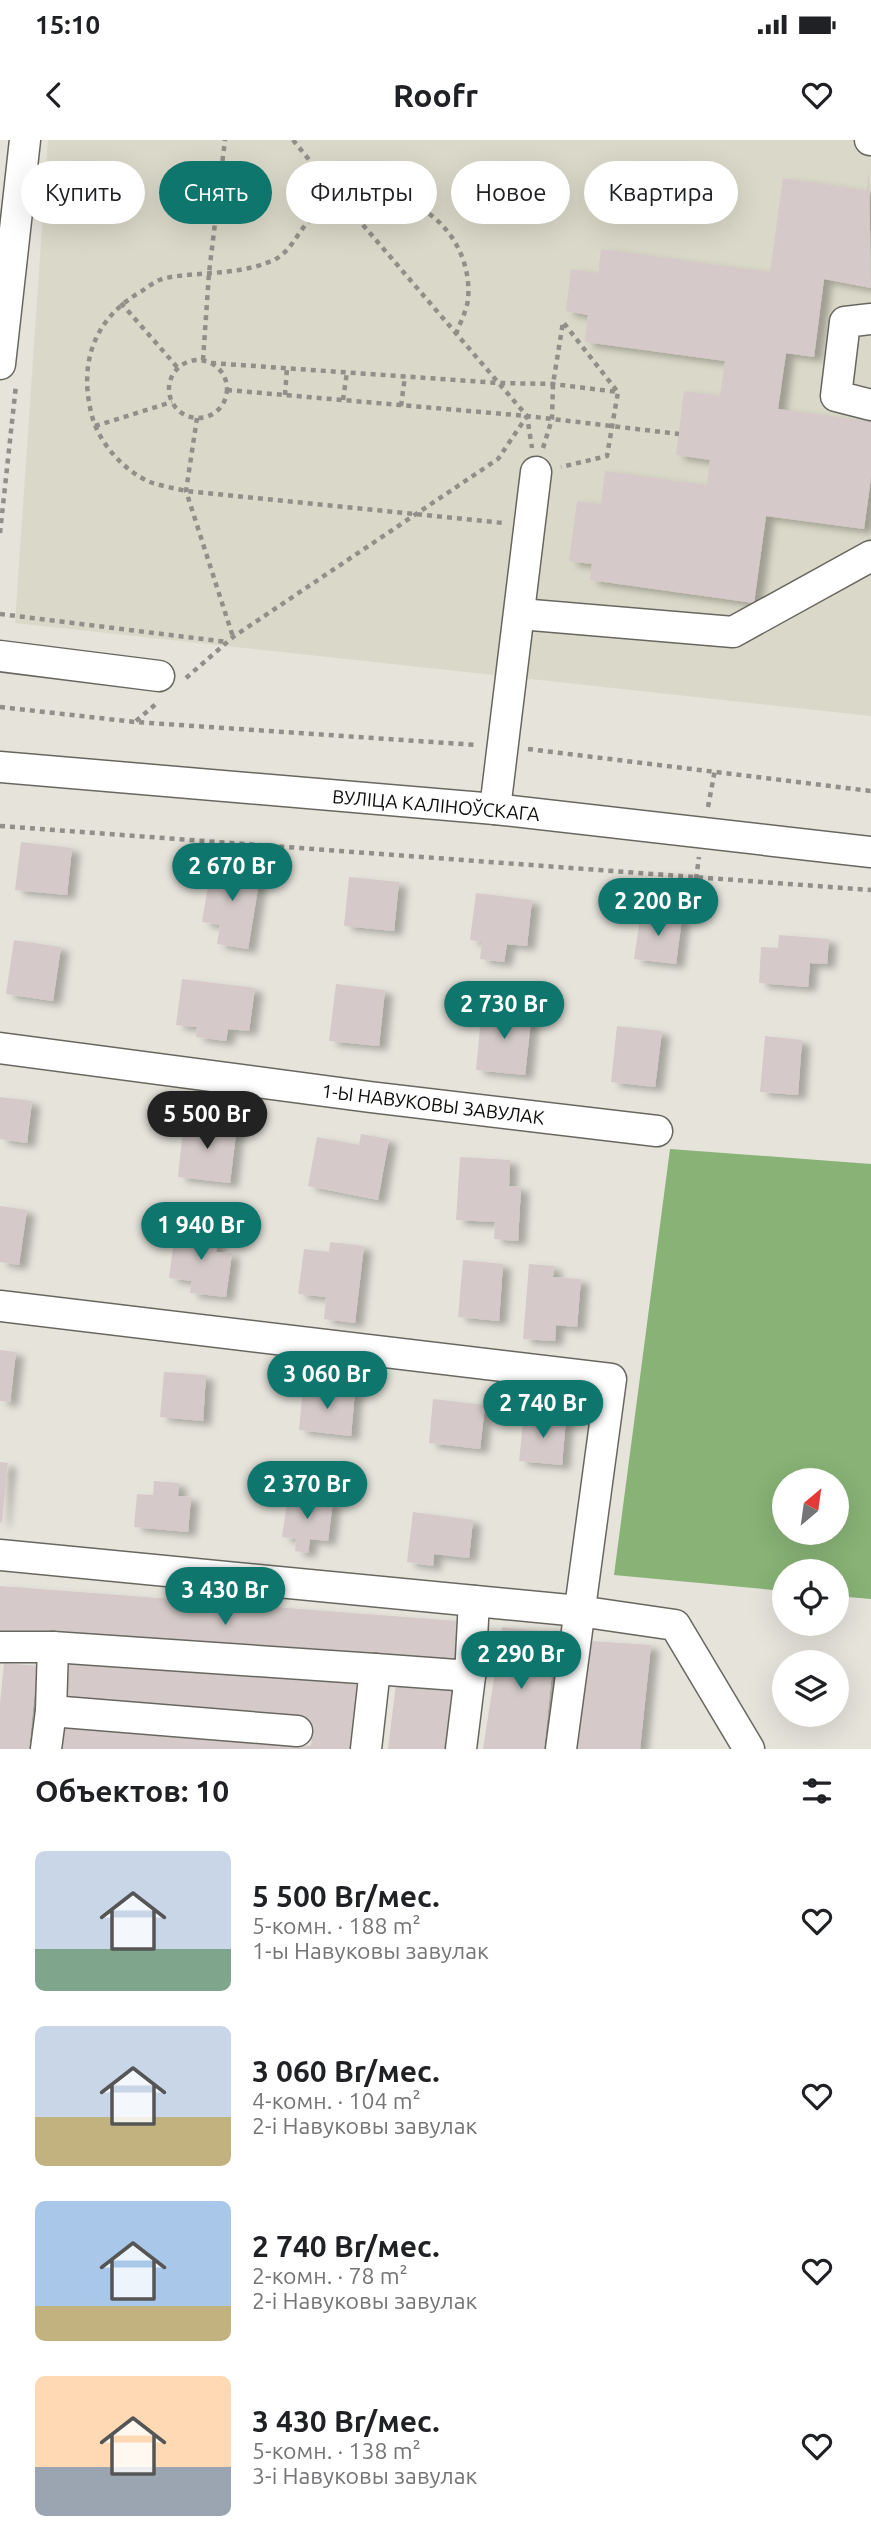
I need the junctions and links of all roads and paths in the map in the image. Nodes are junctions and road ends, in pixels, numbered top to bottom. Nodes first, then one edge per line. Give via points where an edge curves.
1 (225, 140) edge
2 (292, 140) edge
3 (16, 147) edge
4 (309, 161) edge
5 (437, 220) edge
6 (305, 224) edge
7 (362, 224) edge
8 (209, 273) junction
9 (121, 303) junction
10 (871, 319) edge
11 (456, 334) junction
12 (203, 360) junction
13 (211, 363) junction
14 (0, 364) edge
15 (178, 368) junction
16 (287, 368) junction
17 (347, 372) junction
18 (405, 376) junction
19 (499, 383) junction
20 (553, 384) junction
21 (227, 390) junction
22 (618, 392) junction
23 (285, 395) junction
24 (343, 400) junction
25 (172, 401) junction
26 (871, 405) edge
27 (401, 406) junction
28 (527, 416) junction
29 (197, 418) junction
30 (552, 419) junction
31 (95, 426) junction
32 (613, 426) junction
33 (679, 434) dead end
34 (536, 472) junction
35 (186, 491) junction
36 (413, 515) junction
37 (531, 525) junction
38 (871, 556) edge
39 (0, 614) edge
40 (520, 614) junction
41 (233, 637) junction
42 (228, 642) junction
43 (0, 656) edge
44 (167, 686) junction
45 (0, 707) edge
46 (135, 722) junction
47 (504, 747) junction
48 (0, 767) edge
49 (871, 791) edge
50 (495, 809) junction
51 (0, 826) edge
52 (871, 852) edge
53 (871, 890) edge
54 (0, 1048) edge
55 (657, 1131) dead end
56 (0, 1306) edge
57 (0, 1555) edge
58 (474, 1601) junction
59 (579, 1611) junction
60 (0, 1647) edge
61 (53, 1647) junction
62 (375, 1669) junction
63 (470, 1676) junction
64 (51, 1711) junction
65 (297, 1731) dead end
66 (46, 1749) edge
67 (366, 1749) edge
68 (461, 1749) edge
69 (561, 1749) edge
70 (749, 1749) edge

1 - 8 path
2 - 4 path
3 - 14 street
5 - 11 path via 451,233 466,265 468,300
6 - 8 path via 293,244 277,258 246,271
7 - 11 path
8 - 9 path via 162,279
8 - 12 path
9 - 15 path
9 - 31 path via 100,328 88,360 86,394
10 - 26 street via 845,322 836,396
11 - 19 path
12 - 13 path
12 - 15 path
13 - 16 path
13 - 21 path via 223,374
15 - 25 path via 169,384
16 - 17 path
16 - 23 path
17 - 18 path
17 - 24 path
18 - 19 path
18 - 27 path
19 - 20 path
19 - 28 path
20 - 22 path
20 - 22 path via 563,322
20 - 30 path
21 - 23 path
21 - 29 path via 226,399 214,413
22 - 32 path
23 - 24 path
24 - 27 path
25 - 29 path via 182,414
25 - 31 path
27 - 28 path
28 - 30 path
28 - 34 path
28 - 36 path via 498,459
29 - 35 path
30 - 32 path
30 - 34 path
31 - 35 path via 117,459 148,481
32 - 33 path
32 - 34 path via 607,456
34 - 37 street
35 - 36 path
35 - 41 path
36 - 37 path
36 - 41 path
37 - 40 street
38 - 40 street via 733,632
39 - 42 path
40 - 47 street
41 - 42 path
42 - 44 path
43 - 44 street
44 - 46 path
45 - 46 path
46 - 47 path
47 - 49 path
47 - 50 street
48 - 50 street, ВУЛІЦА КАЛІНОЎСКАГА
50 - 52 street, ВУЛІЦА КАЛІНОЎСКАГА
51 - 53 path
54 - 55 street, 1-Ы НАВУКОВЫ ЗАВУЛАК
56 - 59 street via 611,1380
57 - 58 street
58 - 59 street
58 - 63 street
59 - 69 street
59 - 70 street via 675,1625
60 - 61 street
61 - 62 street
61 - 64 street
62 - 63 street
62 - 67 street
63 - 68 street
64 - 65 street
64 - 66 street

